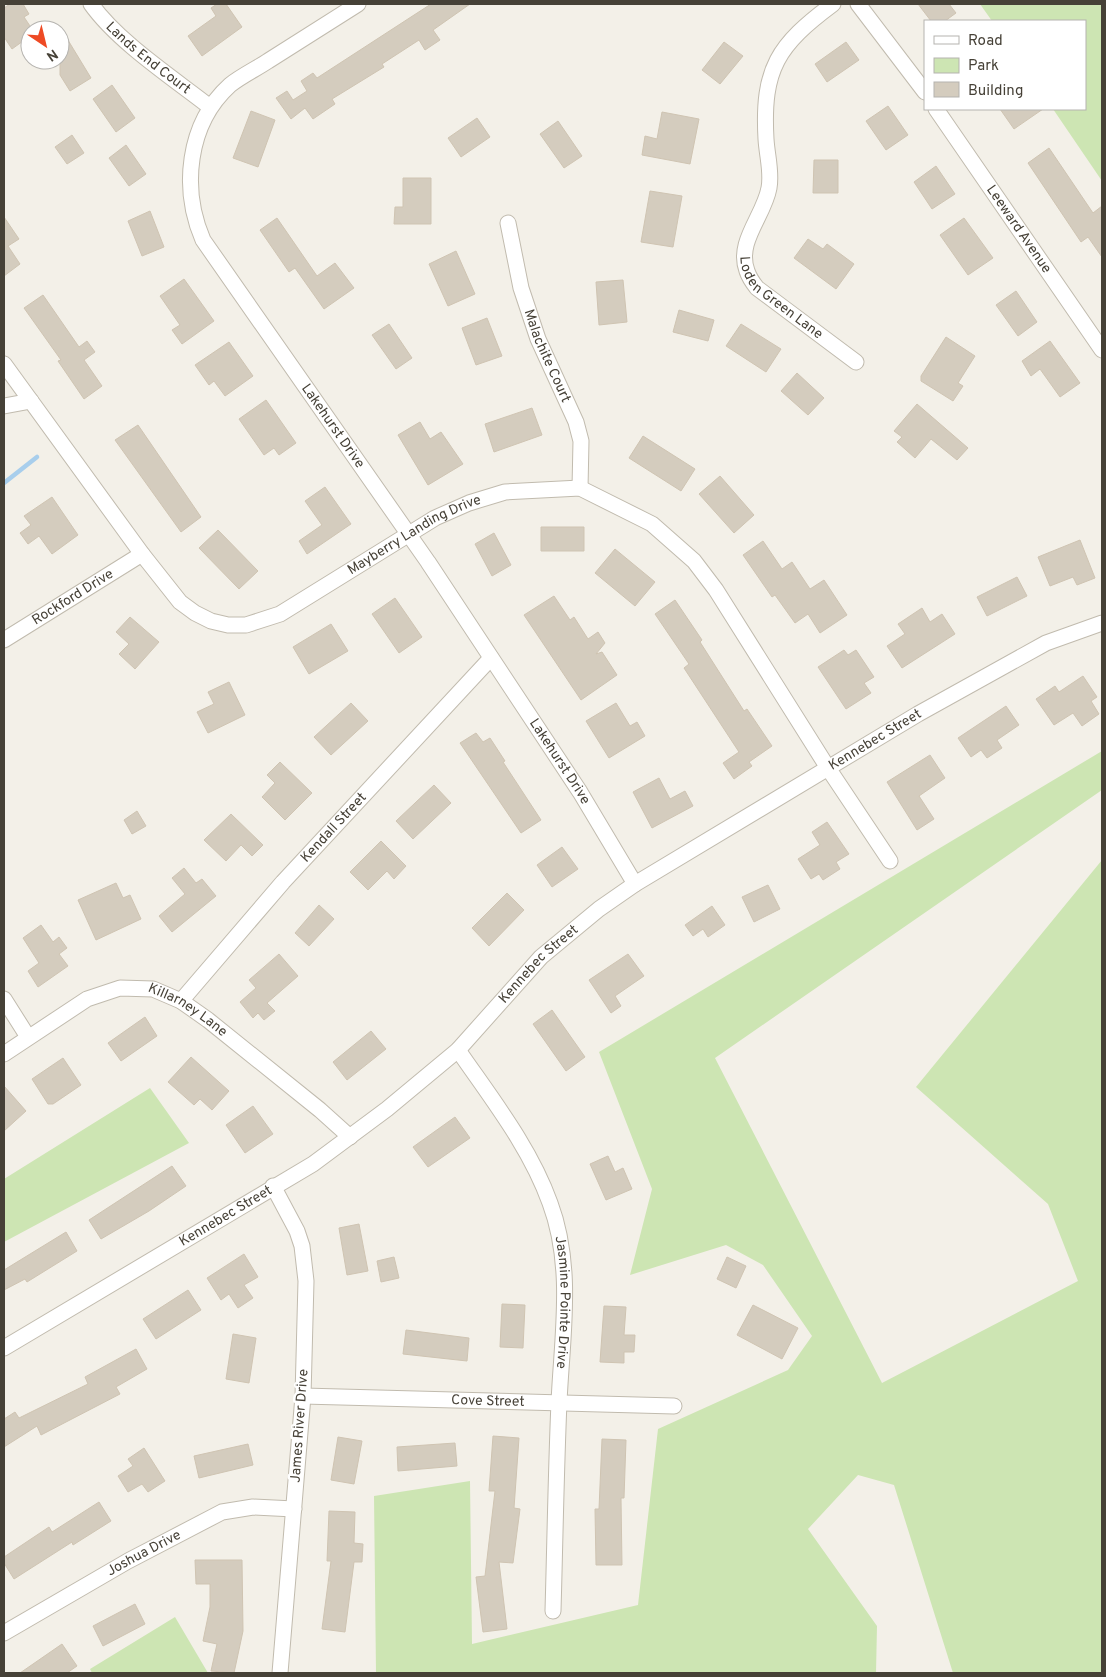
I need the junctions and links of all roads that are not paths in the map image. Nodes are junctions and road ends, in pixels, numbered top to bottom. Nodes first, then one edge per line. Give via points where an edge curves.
1 (91, 4) edge
2 (358, 4) edge
3 (833, 4) edge
4 (858, 4) edge
5 (924, 91) edge
6 (210, 107) junction
7 (937, 110) edge
8 (508, 223) dead end
9 (1102, 350) edge
10 (856, 362) dead end
11 (4, 364) edge
12 (31, 401) junction
13 (4, 406) edge
14 (580, 488) junction
15 (408, 534) junction
16 (142, 554) junction
17 (1102, 622) edge
18 (4, 640) edge
19 (491, 658) junction
20 (828, 768) junction
21 (890, 861) dead end
22 (635, 884) junction
23 (4, 999) edge
24 (181, 1001) junction
25 (28, 1037) junction
26 (458, 1050) junction
27 (4, 1054) edge
28 (350, 1137) junction
29 (273, 1186) junction
30 (4, 1348) edge
31 (303, 1396) junction
32 (559, 1403) junction
33 (674, 1406) dead end
34 (294, 1509) junction
35 (553, 1611) dead end
36 (4, 1633) edge
37 (280, 1673) edge

1 - 6 street, Lands End Court via 143,54
2 - 6 street, Lakehurst Drive via 230,85
3 - 10 street, Loden Green Lane via 814,16 788,42 778,58 766,94 770,184 767,203 744,252 746,271 756,288
4 - 5 street
6 - 15 street, Lakehurst Drive via 198,130 190,168 191,205 203,240
7 - 9 street, Leeward Avenue
8 - 14 street, Malachite Court via 521,288 538,340 576,422 581,440
11 - 12 street, Mayberry Landing Drive
12 - 13 street
12 - 16 street, Mayberry Landing Drive
14 - 15 street, Mayberry Landing Drive via 505,492 469,503
14 - 20 street, Mayberry Landing Drive via 652,524 694,561 716,590
15 - 16 street, Mayberry Landing Drive via 280,614 246,625 228,625 195,613 180,602
15 - 19 street, Lakehurst Drive
16 - 18 street, Rockford Drive
17 - 20 street, Kennebec Street via 1046,642
19 - 22 street, Lakehurst Drive via 608,836
19 - 24 street, Kendall Street via 283,882
20 - 21 street, Mayberry Landing Drive
20 - 22 street, Kennebec Street
22 - 26 street, Kennebec Street via 584,920 542,957
23 - 25 street
24 - 25 street, Killarney Lane via 153,989 120,988 87,999
24 - 28 street, Killarney Lane
25 - 27 street, Killarney Lane
26 - 28 street, Kennebec Street
26 - 32 street, Jasmine Pointe Drive via 527,1154 551,1204 565,1277
28 - 29 street, Kennebec Street via 313,1164
29 - 30 street, Kennebec Street
29 - 31 street, James River Drive via 297,1231 303,1255 306,1281
31 - 32 street, Cove Street
31 - 34 street, James River Drive
32 - 33 street, Cove Street
32 - 35 street, Jasmine Pointe Drive
34 - 36 street, Joshua Drive via 253,1507 222,1512 128,1561
34 - 37 street, James River Drive

